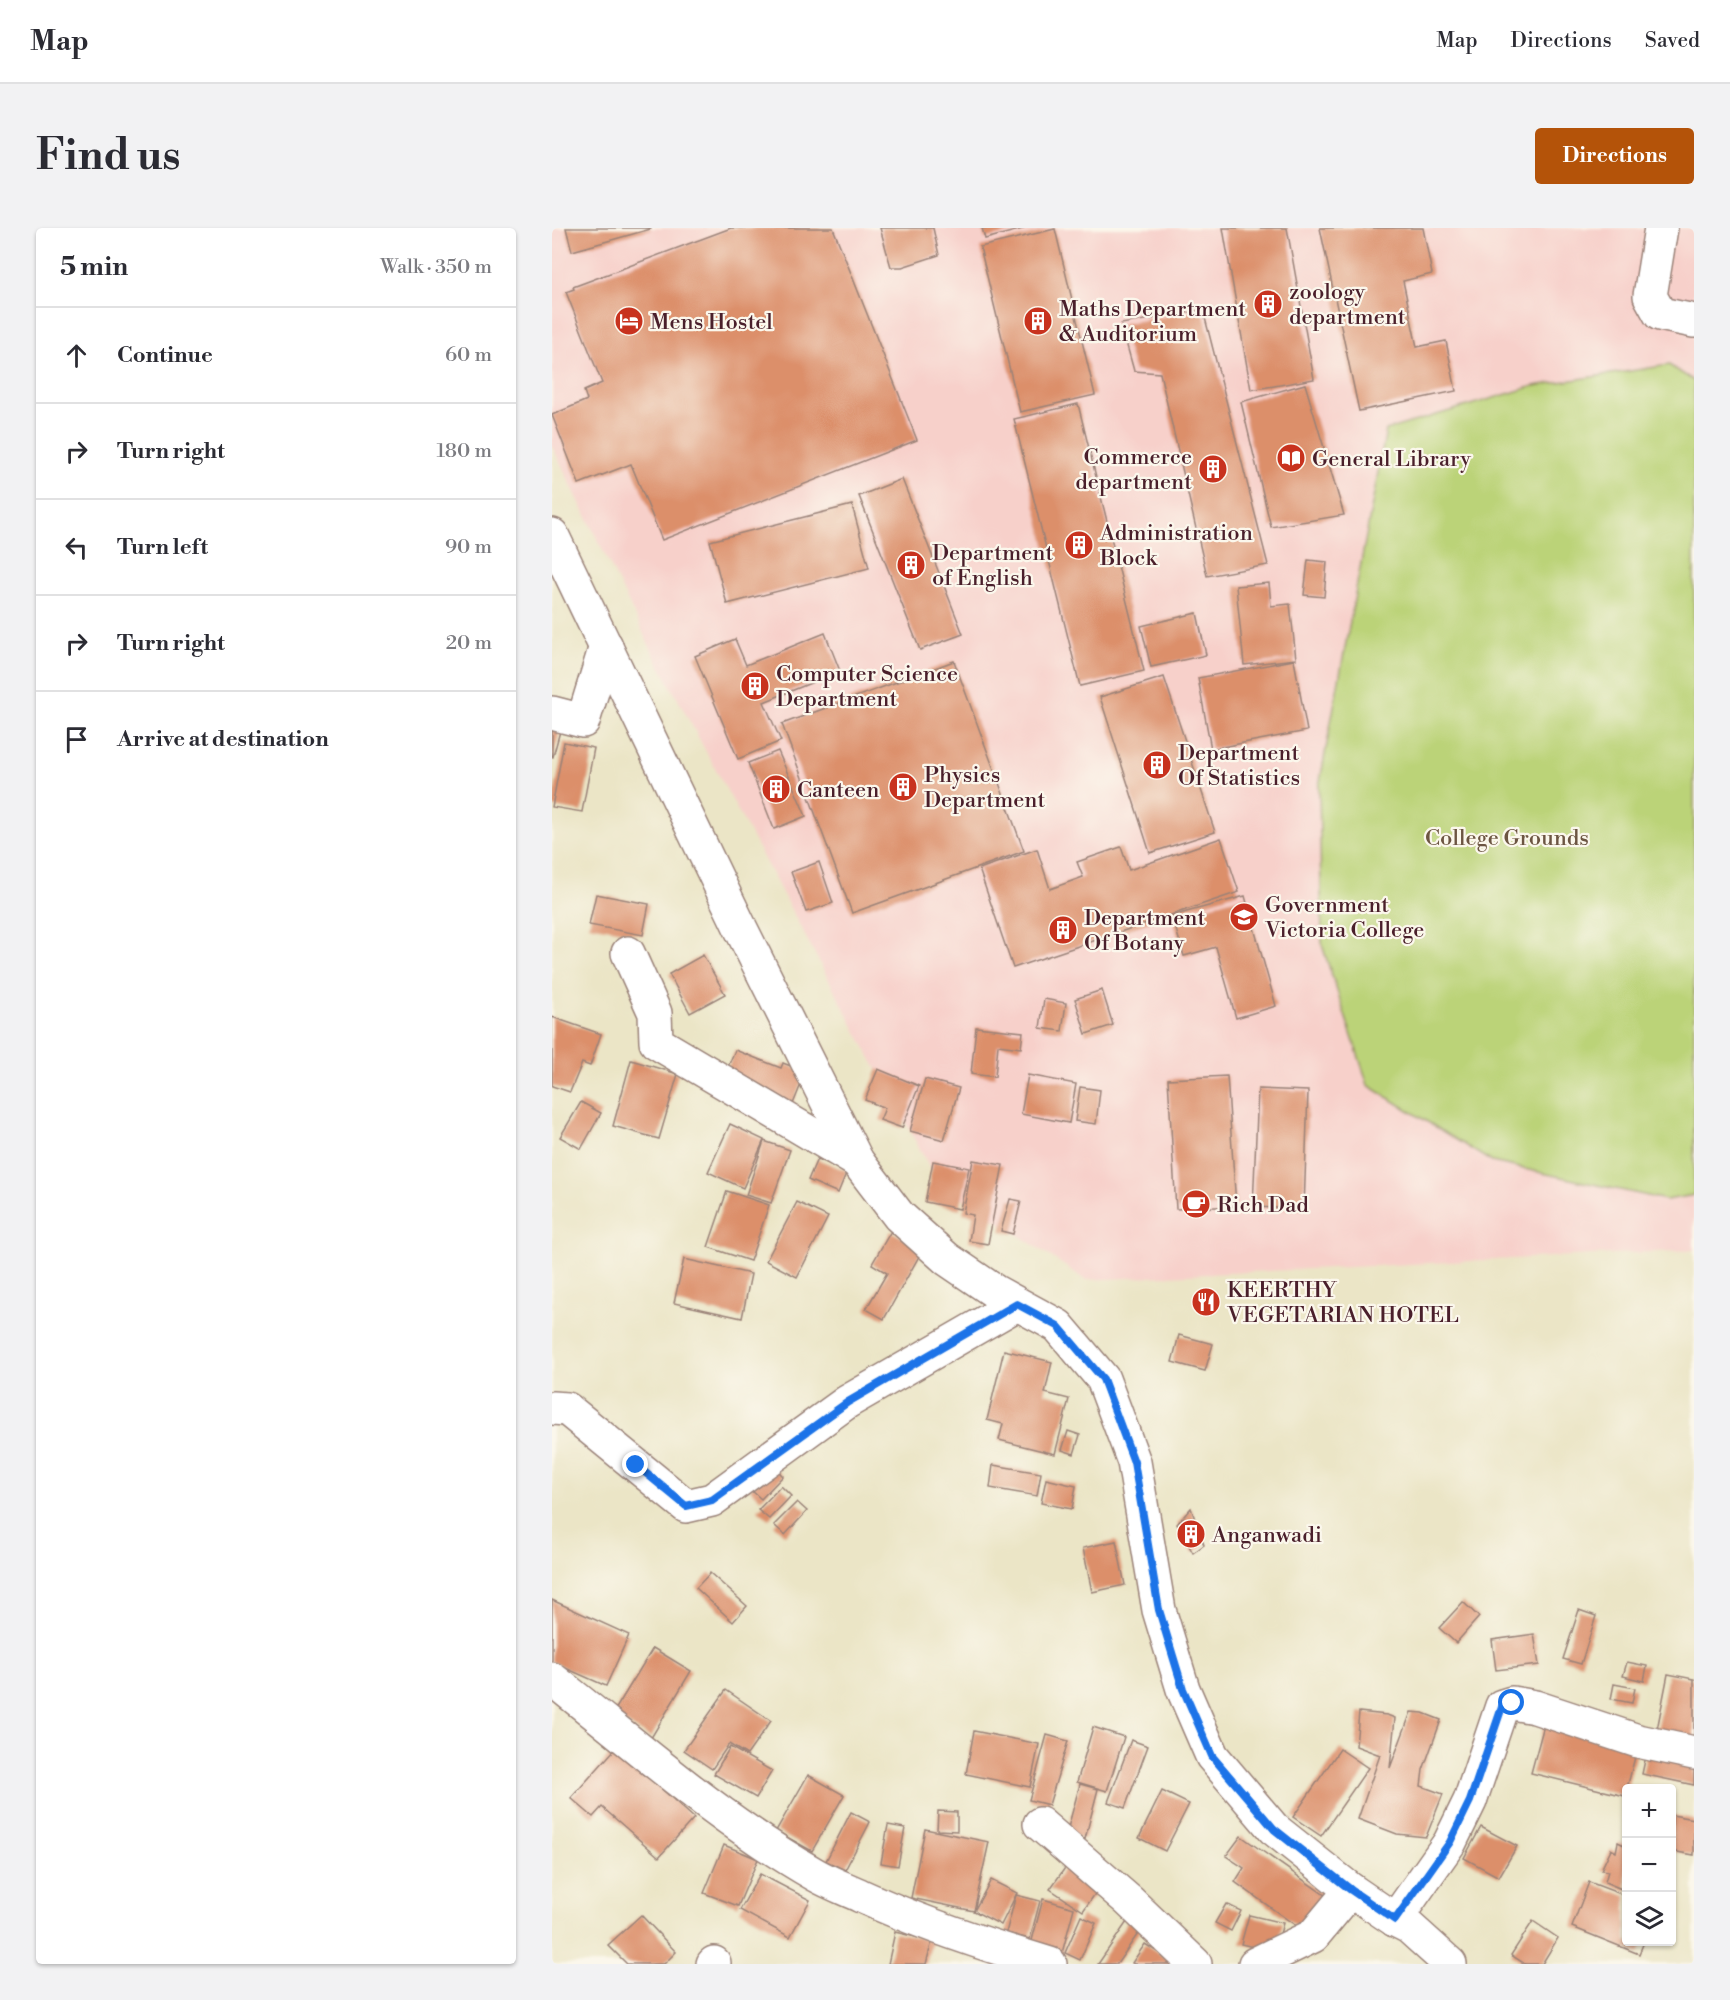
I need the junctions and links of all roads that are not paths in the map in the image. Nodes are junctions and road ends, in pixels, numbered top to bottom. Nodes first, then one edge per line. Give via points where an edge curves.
1 (1661, 228) edge
2 (1694, 321) edge
3 (552, 535) edge
4 (606, 646) junction
5 (552, 713) edge
6 (628, 953) dead end
7 (857, 1161) junction
8 (1017, 1304) junction
9 (552, 1408) edge
10 (552, 1679) edge
11 (1694, 1753) edge
12 (1040, 1824) dead end
13 (1351, 1890) junction
14 (1395, 1920) junction
15 (1050, 1964) edge
16 (1196, 1964) edge
17 (1255, 1964) edge
18 (1450, 1964) edge

1 - 2 street via 1650,296 1660,314
3 - 4 street
4 - 5 street via 583,721
4 - 7 street
6 - 7 street via 655,1013 656,1042
7 - 8 street via 899,1216 947,1259
8 - 9 street via 848,1402 712,1500 686,1506 567,1409
8 - 13 street via 1058,1326 1103,1379 1134,1462 1159,1610 1183,1689 1212,1756 1274,1829
10 - 15 street via 744,1830 818,1876 904,1916
11 - 14 street via 1638,1741 1535,1707 1512,1703 1502,1707 1470,1801 1450,1842
12 - 16 street
13 - 14 street
13 - 17 street via 1313,1936
14 - 18 street via 1409,1927

